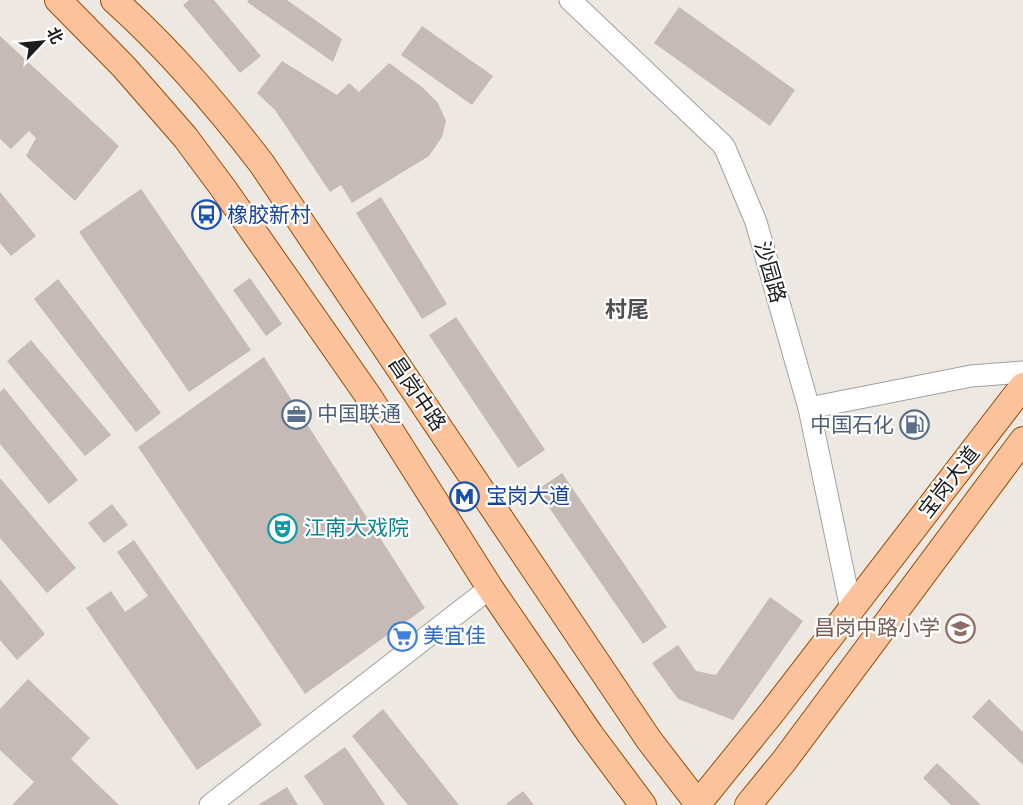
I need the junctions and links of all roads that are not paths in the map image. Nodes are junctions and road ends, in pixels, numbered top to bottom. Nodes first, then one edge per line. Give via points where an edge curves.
1 (58, 0) edge
2 (114, 0) edge
3 (570, 0) edge
4 (1023, 372) edge
5 (1023, 386) edge
6 (809, 408) junction
7 (1023, 440) edge
8 (490, 588) junction
9 (852, 609) junction
10 (210, 805) edge
11 (643, 805) edge
12 (698, 805) edge
13 (748, 805) edge

1 - 8 main road, 昌岗中路 via 124,67 223,188 369,397
2 - 12 main road, 昌岗中路 via 205,91 262,164 636,721
3 - 6 street, 沙园路 via 722,144 756,222
4 - 6 street via 970,376
5 - 9 main road, 宝岗大道
6 - 9 street, 沙园路
7 - 13 main road, 宝岗大道
8 - 10 street
8 - 11 main road, 昌岗中路
9 - 12 main road, 宝岗大道

